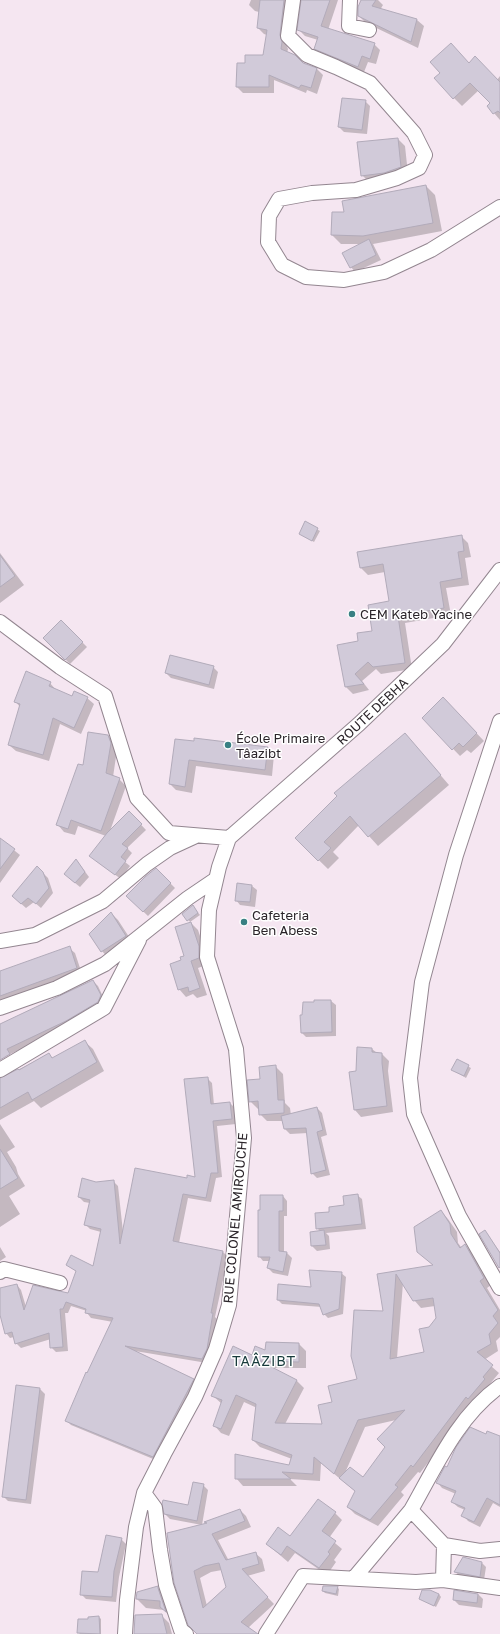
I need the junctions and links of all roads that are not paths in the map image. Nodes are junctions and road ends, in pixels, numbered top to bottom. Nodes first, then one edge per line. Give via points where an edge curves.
1 (293, 0) edge
2 (350, 0) edge
3 (369, 30) dead end
4 (500, 207) edge
5 (500, 571) edge
6 (0, 622) edge
7 (500, 721) edge
8 (197, 835) junction
9 (229, 838) junction
10 (216, 879) junction
11 (142, 936) junction
12 (0, 941) edge
13 (0, 1008) edge
14 (0, 1070) edge
15 (0, 1272) edge
16 (60, 1283) dead end
17 (500, 1288) edge
18 (500, 1386) edge
19 (144, 1493) junction
20 (411, 1510) junction
21 (444, 1544) junction
22 (500, 1549) edge
23 (354, 1578) junction
24 (443, 1580) junction
25 (500, 1588) edge
26 (125, 1634) edge
27 (186, 1634) edge
28 (266, 1634) edge

1 - 4 street via 288,36 307,55 370,83 414,133 425,154 419,168 397,178 356,190 312,192 279,199 269,216 268,242 282,265 306,277 344,280 384,272 431,250
2 - 3 street via 349,26
5 - 9 street, ROUTE DEBHA via 443,644 359,724
6 - 8 street via 60,667 105,696 137,798 169,833
7 - 17 street via 456,855 422,982 410,1078 414,1114 459,1216
8 - 9 street
8 - 12 street via 170,848 147,864 103,901 35,935
9 - 10 street, RUE COLONEL AMIROUCHE
10 - 11 street via 188,898
10 - 19 street, RUE COLONEL AMIROUCHE via 209,910 207,957 236,1049 244,1138 229,1305 216,1349 198,1391
11 - 13 street via 98,968 57,988
11 - 14 street via 104,1008
15 - 16 street via 4,1270
18 - 20 street via 488,1395 453,1436
19 - 26 street, RUE COLONEL AMIROUCHE via 136,1527
19 - 27 street via 155,1508 166,1585 181,1630
20 - 21 street
20 - 23 street
21 - 22 street via 480,1550
21 - 24 street
23 - 24 street via 416,1582
23 - 28 street via 304,1576
24 - 25 street

